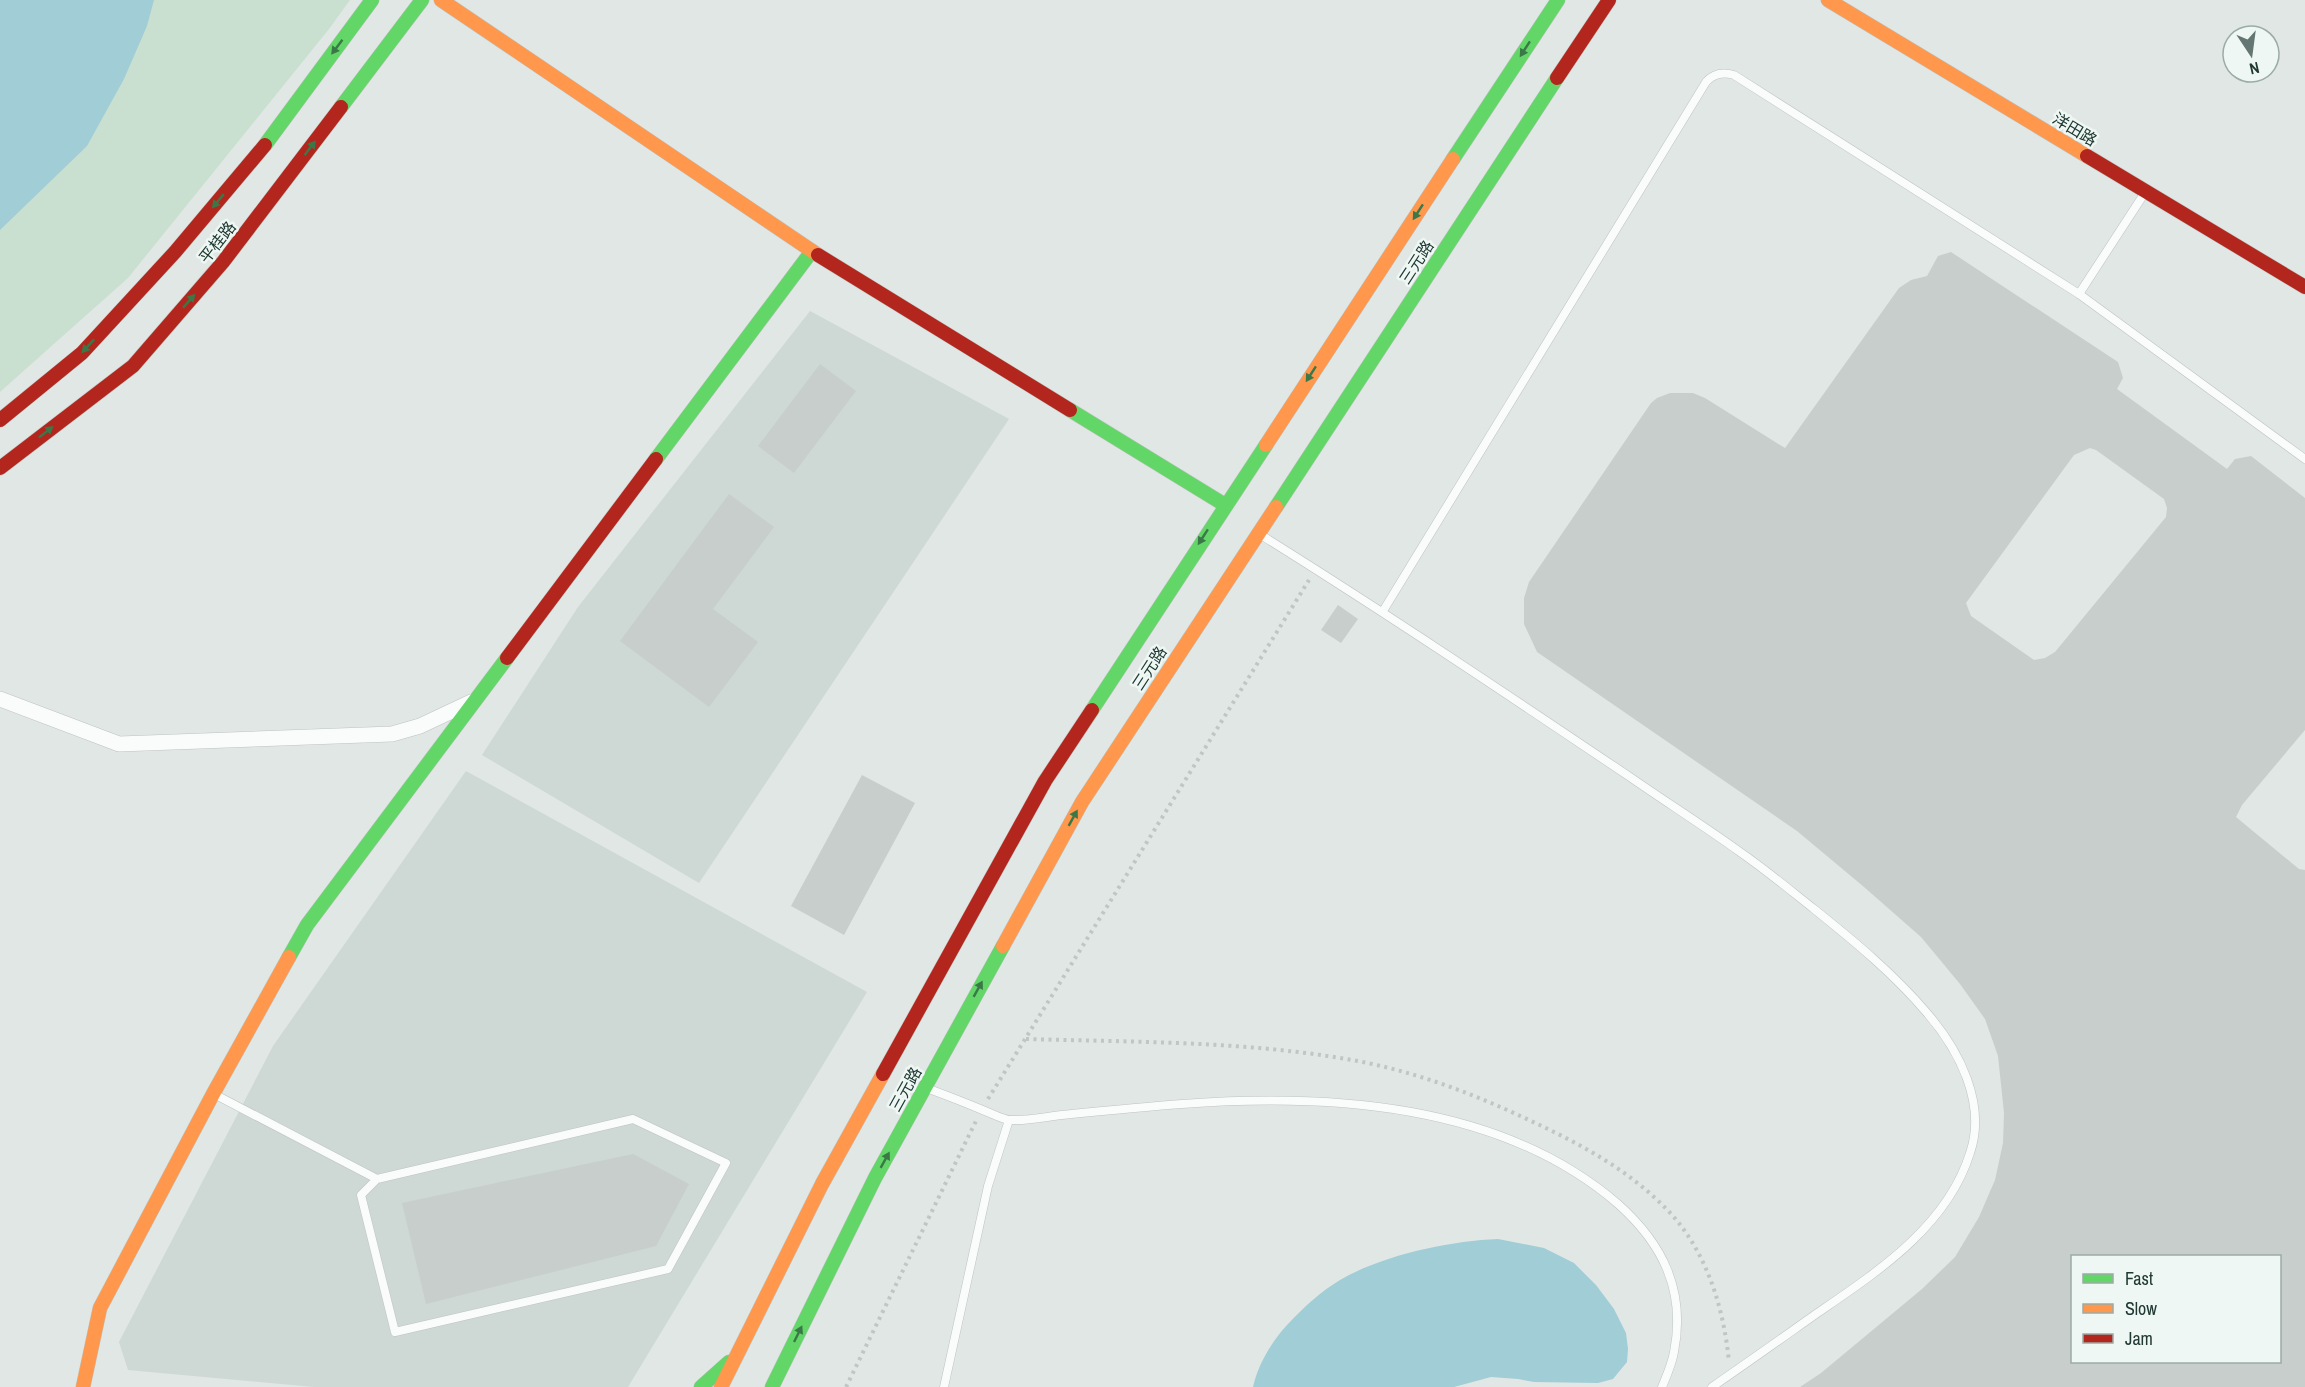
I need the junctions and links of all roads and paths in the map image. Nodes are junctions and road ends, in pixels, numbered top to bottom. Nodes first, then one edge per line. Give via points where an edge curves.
1 (372, 0) edge
2 (422, 0) edge
3 (441, 0) edge
4 (1558, 0) edge
5 (1610, 0) edge
6 (1828, 0) edge
7 (2146, 190) junction
8 (812, 251) junction
9 (2305, 287) edge
10 (2079, 294) junction
11 (0, 420) edge
12 (2305, 459) edge
13 (0, 468) edge
14 (1225, 505) junction
15 (1258, 532) junction
16 (1316, 569) junction
17 (1383, 611) junction
18 (0, 699) edge
19 (474, 700) junction
20 (925, 1087) junction
21 (213, 1094) junction
22 (982, 1109) junction
23 (1009, 1120) junction
24 (377, 1179) junction
25 (737, 1354) junction
26 (83, 1387) edge
27 (701, 1387) edge
28 (721, 1387) edge
29 (772, 1387) edge
30 (846, 1387) edge
31 (944, 1387) edge
32 (1662, 1387) edge
33 (1712, 1387) edge

1 -> 11 main road, 平桂路 via 259,153 175,252 82,353
13 -> 2 main road, 平桂路 via 133,366 224,262
3 - 8 main road
4 -> 14 main road, 三元路
5 - 15 main road, 三元路
6 - 7 main road, 洋田路
7 - 9 main road, 洋田路
7 - 10 lane
8 - 14 main road
8 - 19 main road
10 - 12 lane
10 - 17 lane via 1734,75 1713,76
14 -> 25 main road, 三元路 via 1045,781 822,1184
15 - 16 lane
20 -> 15 main road, 三元路 via 1082,802
16 - 17 lane
16 - 22 path
17 - 33 lane via 1743,854 1860,946 1927,1012 1961,1063 1975,1107 1972,1150 1953,1194 1933,1221 1872,1275
18 - 19 street via 119,744 392,734 420,726
19 - 21 main road via 307,925
20 - 22 lane
29 -> 20 main road, 三元路 via 875,1178
21 - 24 lane
21 - 26 main road via 100,1308
22 - 23 lane
22 - 30 path
23 - 31 lane via 988,1186
23 - 32 lane via 1183,1104 1300,1101 1390,1107 1489,1131 1587,1180 1630,1215 1652,1240 1668,1268 1677,1308 1674,1352
24 - 24 lane via 361,1195 395,1332 668,1269 726,1162 633,1119
25 - 27 main road
25 - 28 main road, 三元路

